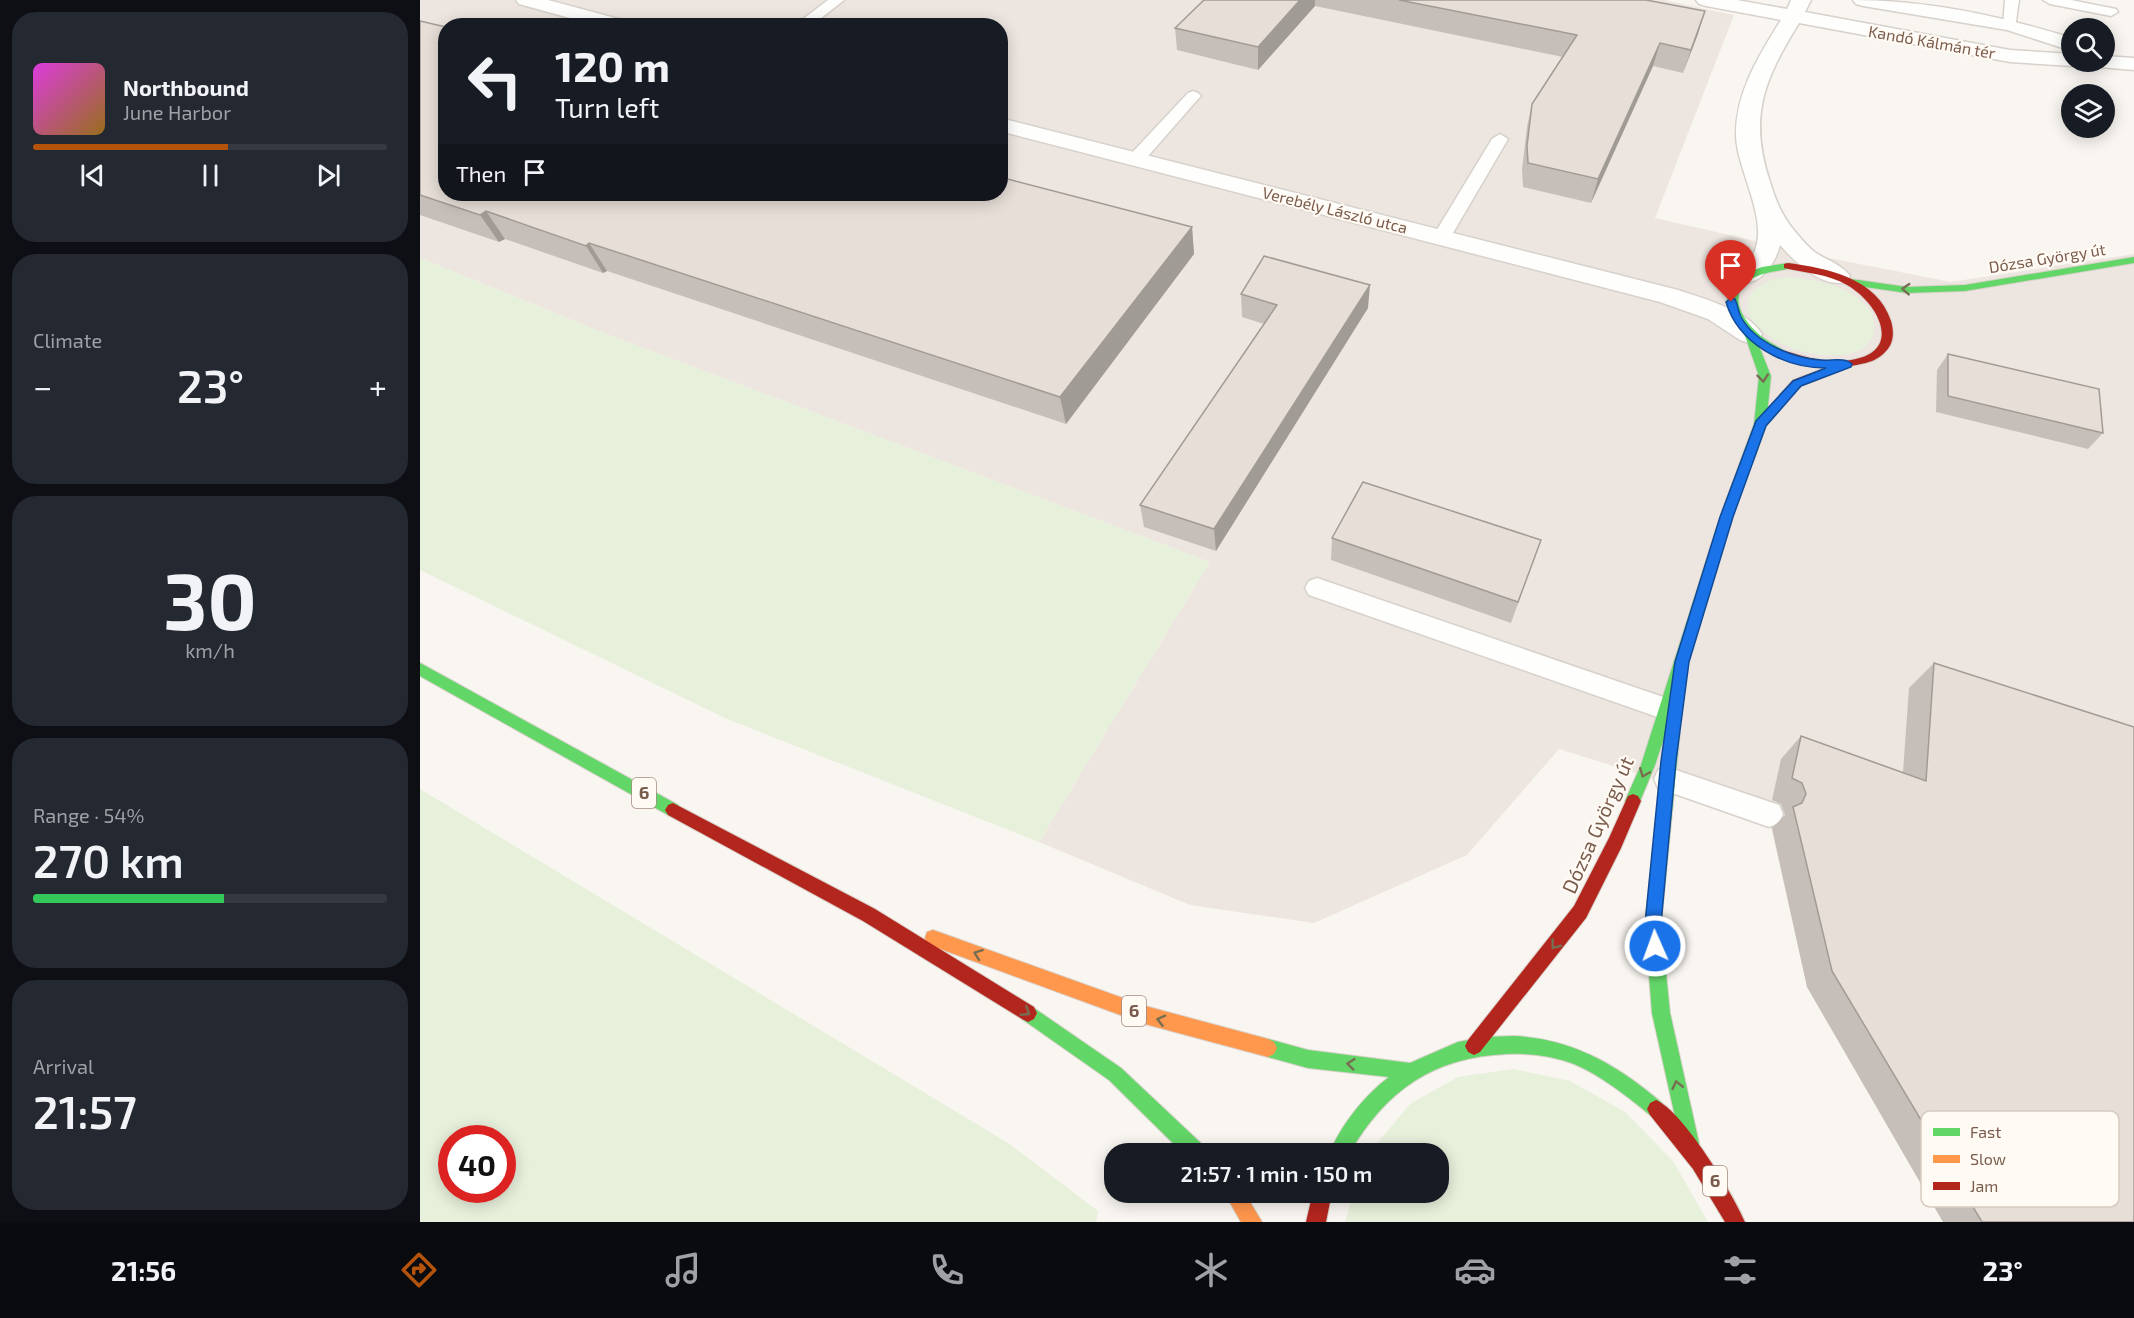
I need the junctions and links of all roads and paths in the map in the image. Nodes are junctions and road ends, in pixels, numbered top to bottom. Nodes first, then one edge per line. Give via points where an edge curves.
1 (526, 0) edge
2 (837, 0) edge
3 (1706, 0) edge
4 (1863, 0) edge
5 (2012, 0) edge
6 (2050, 0) edge
7 (1798, 8) edge
8 (2110, 12) dead end
9 (593, 18) edge
10 (812, 18) edge
11 (2010, 26) junction
12 (2061, 42) edge
13 (2115, 58) edge
14 (2061, 59) edge
15 (2115, 63) edge
16 (2133, 64) edge
17 (1193, 96) dead end
18 (1008, 126) edge
19 (1500, 139) dead end
20 (1136, 159) junction
21 (1766, 206) junction
22 (1442, 238) junction
23 (2134, 260) edge
24 (1843, 278) junction
25 (1741, 282) junction
26 (1965, 288) junction
27 (1669, 296) junction
28 (1929, 304) dead end
29 (1904, 324) dead end
30 (1749, 334) junction
31 (1887, 339) junction
32 (1846, 364) junction
33 (1760, 424) junction
34 (1317, 588) dead end
35 (1682, 662) junction
36 (420, 669) edge
37 (1666, 709) junction
38 (1667, 779) junction
39 (1769, 814) dead end
40 (869, 915) junction
41 (1474, 1046) junction
42 (1409, 1071) junction
43 (1187, 1143) edge
44 (1344, 1143) edge
45 (1690, 1143) junction
46 (1240, 1203) edge
47 (1320, 1203) edge
48 (1252, 1222) edge
49 (1316, 1222) edge
50 (1736, 1222) edge

1 - 9 street
2 - 10 lane
3 - 7 street, Kandó Kálmán tér
4 - 11 street, Kandó Kálmán tér
5 - 11 lane, Kandó Kálmán tér
6 - 8 lane
7 - 14 street, Kandó Kálmán tér via 2010,56
7 - 21 street via 1766,60 1748,118 1749,157
11 - 12 street, Kandó Kálmán tér
13 - 16 street
15 - 16 street
17 - 20 lane
18 - 20 street, Verebély László utca
19 - 22 lane
20 - 22 street, Verebély László utca
21 - 24 street via 1805,257
21 - 25 street via 1770,239 1764,257
22 - 27 street, Verebély László utca
23 - 26 street, Dózsa György út
24 - 25 street via 1812,268 1788,266 1766,268
26 -> 24 street, Dózsa György út via 1907,290
24 - 31 street via 1877,301 1888,318
25 - 27 street, Verebély László utca via 1705,295
25 - 30 street via 1731,302 1736,318
26 - 28 street, Dózsa György út
27 - 30 street, Verebély László utca via 1717,313
29 - 31 street
30 - 32 street via 1793,359
30 -> 33 street, Dózsa György út via 1765,376
31 - 32 street via 1883,348 1868,358
32 - 33 street, Dózsa György út via 1797,383
33 - 35 street, Dózsa György út via 1726,517
34 - 37 lane
35 - 37 street, Dózsa György út
35 - 38 street, Dózsa György út
36 - 40 street, 6
37 -> 41 street, Dózsa György út via 1648,765 1615,843 1580,912
38 - 39 lane
45 -> 38 street, Dózsa György út via 1661,1013 1653,924
42 -> 40 street, 6 via 1308,1059 1145,1015
40 -> 43 street, 6 via 1030,1014 1115,1074
41 - 42 street, 6 via 1429,1060
41 - 45 street, 6 via 1538,1046 1571,1055 1634,1088
42 - 44 street, 6 via 1362,1113
45 - 50 street, 6
46 - 48 street
47 - 49 street

